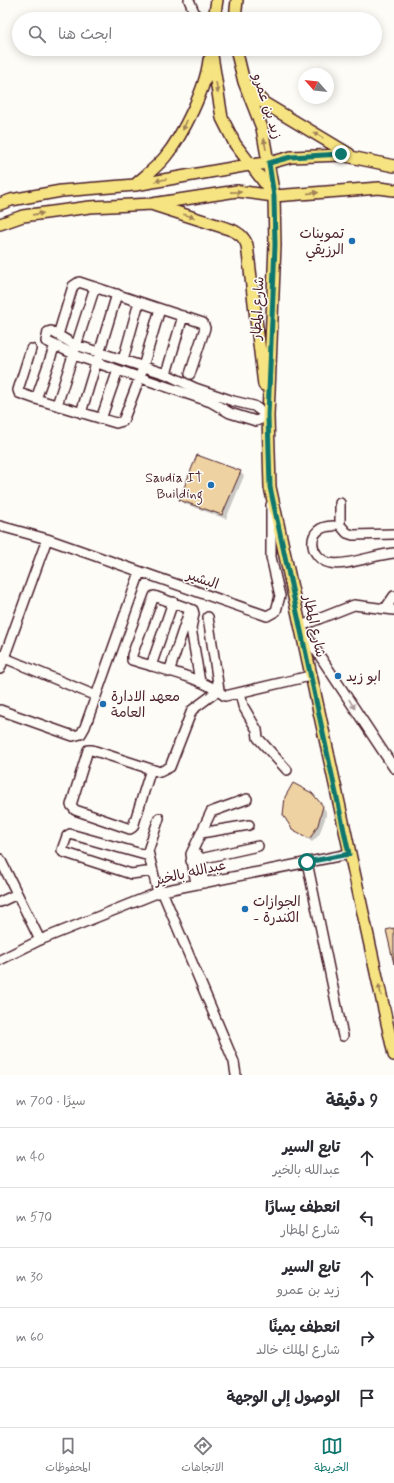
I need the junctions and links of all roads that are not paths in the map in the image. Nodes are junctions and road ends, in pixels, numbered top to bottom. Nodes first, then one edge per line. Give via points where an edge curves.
1 (189, 0) edge
2 (217, 0) edge
3 (237, 0) edge
4 (194, 12) edge
5 (215, 12) edge
6 (236, 12) edge
7 (210, 56) edge
8 (212, 56) edge
9 (238, 56) edge
10 (244, 82) junction
11 (352, 156) junction
12 (269, 163) junction
13 (249, 165) junction
14 (394, 166) edge
15 (135, 185) junction
16 (394, 190) edge
17 (274, 196) junction
18 (0, 204) edge
19 (152, 204) junction
20 (0, 224) edge
21 (95, 287) junction
22 (117, 294) junction
23 (139, 302) junction
24 (160, 309) junction
25 (183, 316) junction
26 (58, 335) junction
27 (55, 345) junction
28 (78, 345) junction
29 (31, 349) dead end
30 (100, 352) junction
31 (75, 355) junction
32 (123, 360) junction
33 (97, 363) junction
34 (143, 366) junction
35 (118, 370) junction
36 (166, 374) junction
37 (190, 374) dead end
38 (140, 377) junction
39 (194, 392) junction
40 (36, 399) junction
41 (233, 401) junction
42 (57, 406) junction
43 (80, 412) junction
44 (230, 413) junction
45 (268, 416) junction
46 (101, 419) junction
47 (270, 487) junction
48 (340, 503) dead end
49 (0, 526) edge
50 (333, 526) dead end
51 (394, 534) edge
52 (47, 539) junction
53 (394, 553) edge
54 (140, 572) junction
55 (394, 596) edge
56 (173, 602) junction
57 (191, 608) junction
58 (390, 609) edge
59 (208, 617) dead end
60 (300, 625) junction
61 (2, 657) edge
62 (151, 666) junction
63 (0, 669) edge
64 (169, 672) junction
65 (310, 676) junction
66 (200, 682) junction
67 (219, 690) junction
68 (240, 693) junction
69 (96, 696) junction
70 (0, 710) edge
71 (394, 768) edge
72 (151, 769) junction
73 (287, 770) dead end
74 (247, 799) dead end
75 (159, 818) dead end
76 (249, 825) dead end
77 (201, 833) junction
78 (258, 846) dead end
79 (349, 854) junction
80 (149, 856) junction
81 (0, 859) edge
82 (195, 860) junction
83 (307, 862) junction
84 (153, 871) junction
85 (200, 884) junction
86 (160, 892) junction
87 (17, 894) junction
88 (0, 902) edge
89 (40, 940) junction
90 (0, 960) edge
91 (343, 1036) dead end
92 (394, 1055) edge
93 (236, 1075) edge

1 - 4 street
2 - 5 main road
3 - 6 main road
7 -> 15 main road via 208,73 182,132 164,158
8 -> 13 main road via 222,118
9 - 10 main road, زيد بن عمرو
11 -> 10 main road via 264,103
12 -> 10 main road, زيد بن عمرو via 262,128
11 - 12 main road via 291,157
11 - 14 main road
12 - 13 main road
12 - 17 main road, زيد بن عمرو
13 -> 15 main road
13 - 17 main road
15 - 18 main road via 61,191
17 -> 16 main road via 379,188
19 -> 17 main road via 237,191
17 - 45 main road, شارع المطار via 275,245
20 -> 19 main road via 23,216 90,207
19 -> 45 main road via 232,230 245,240
21 - 22 street
21 - 26 street via 79,282 73,286
21 - 28 street
22 - 23 street
22 - 30 street
23 - 24 street
23 - 32 street
24 - 25 street
24 - 34 street
25 - 36 street
25 - 37 street via 205,325
26 - 27 street via 50,331 46,338
26 - 28 street
27 - 31 street
27 - 40 street
28 - 30 street
28 - 31 street
29 - 40 street via 18,390
30 - 32 street
30 - 33 street
31 - 33 street
31 - 42 street
32 - 34 street
33 - 35 street
33 - 43 street
34 - 36 street
34 - 38 street
35 - 38 street
35 - 46 street
36 - 39 street
38 - 39 street
38 - 46 street via 123,421 116,423
39 - 41 street
39 - 44 street
40 - 42 street
41 - 44 street
41 - 45 street via 254,406
42 - 43 street
43 - 46 street
44 - 45 street via 256,421
45 - 47 main road, شارع المطار
47 - 54 street, البشير via 271,557 280,596 276,611 266,616
47 - 60 main road, شارع المطار
48 - 51 street via 340,525 348,533
49 - 52 street, البشير
50 - 53 street via 324,526 318,530 312,540 317,556 328,563
52 - 54 street, البشير
52 - 61 street
54 - 69 street
55 - 58 street
56 - 57 street
56 - 62 street
56 - 62 street via 154,596 131,659
57 - 64 street
57 - 66 street via 194,614 191,628
58 - 60 street via 354,605
59 - 67 street
60 - 65 main road, شارع المطار
60 -> 71 street
61 - 63 street
61 - 69 street
62 - 64 street
64 - 66 street
65 - 68 street
65 - 79 main road, شارع المطار
66 - 67 street
67 - 68 street via 225,696
67 - 72 street via 192,710 170,767 160,772
68 - 73 street via 243,706 257,730 258,738
69 - 70 street via 81,734 73,736
72 - 72 street via 88,750 70,805 76,810 130,829 133,827
74 - 77 street via 213,810
75 - 80 street via 148,851
76 - 77 street
77 - 82 street via 194,848 198,852
78 - 82 street
79 - 83 street, عبدالله بالخير
92 -> 79 main road, شارع المطار
80 - 84 street
80 - 84 street via 70,834 62,850 131,874
81 - 87 street
82 - 85 street
83 - 85 street, عبدالله بالخير
83 - 91 street
84 - 86 street
85 - 86 street, عبدالله بالخير
86 - 89 street, عبدالله بالخير
86 - 93 street via 234,1062
87 - 88 street
87 - 89 street
89 - 90 street, عبدالله بالخير

